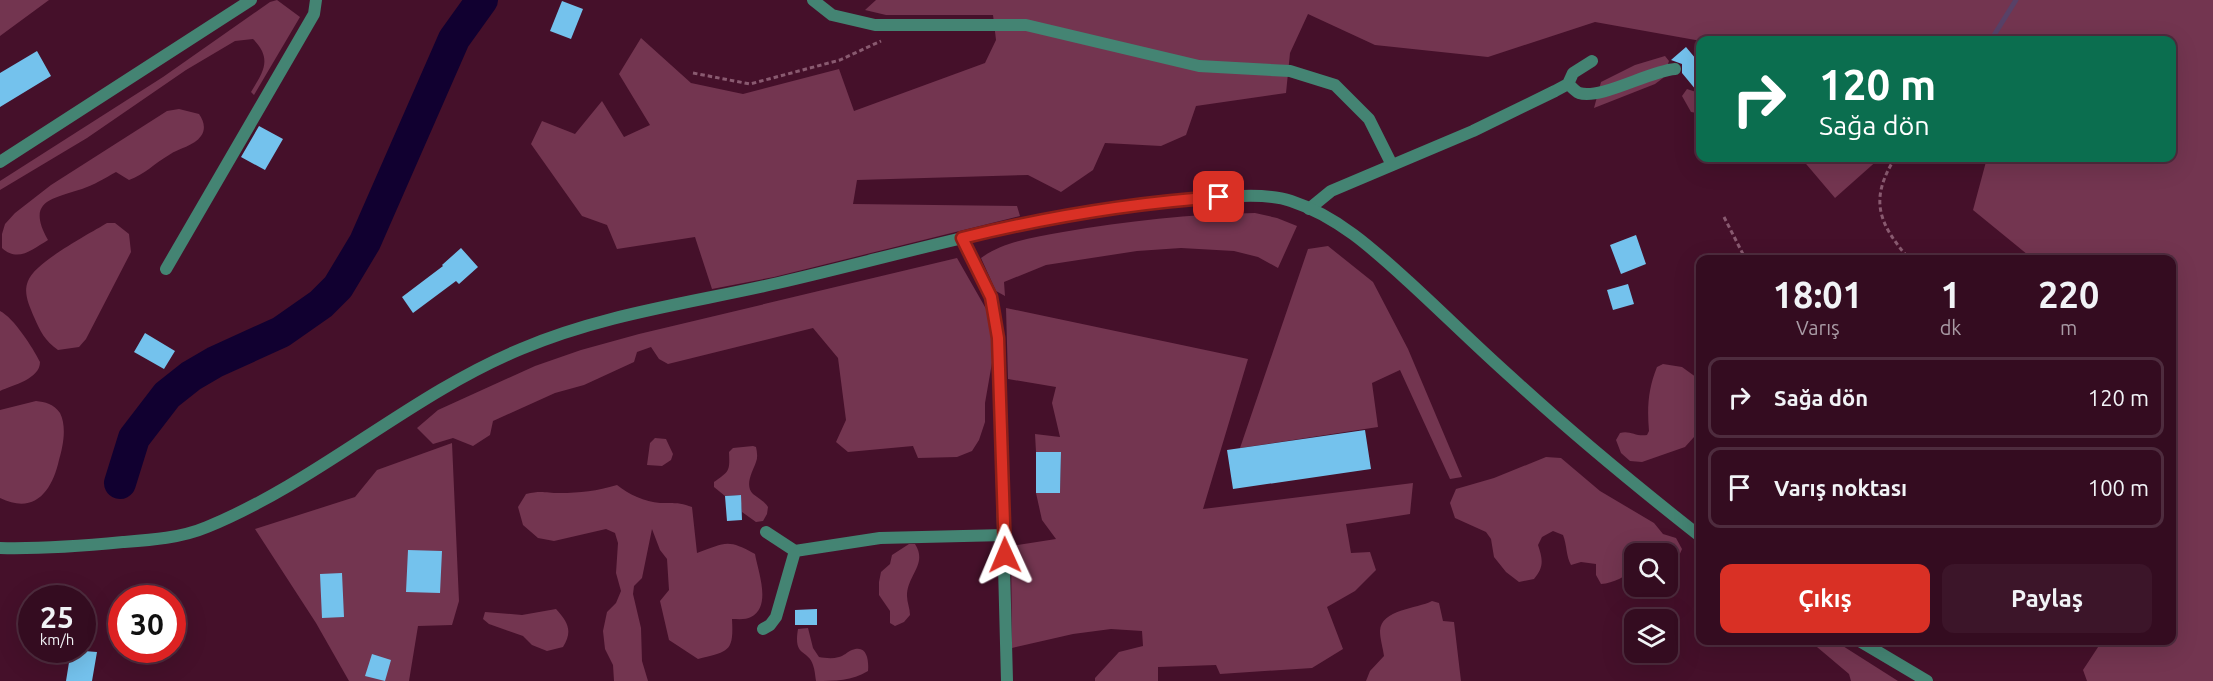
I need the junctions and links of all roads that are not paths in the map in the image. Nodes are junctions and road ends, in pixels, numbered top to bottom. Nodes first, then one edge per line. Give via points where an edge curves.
1 (250, 0) edge
2 (316, 0) edge
3 (813, 0) edge
4 (1592, 62) dead end
5 (1675, 69) dead end
6 (1568, 84) junction
7 (0, 162) edge
8 (1392, 165) junction
9 (1309, 209) junction
10 (962, 238) junction
11 (166, 269) dead end
12 (766, 532) dead end
13 (1696, 533) edge
14 (1005, 535) junction
15 (0, 548) edge
16 (795, 551) junction
17 (764, 629) dead end
18 (1866, 645) edge
19 (1007, 681) edge
20 (1927, 681) edge

1 - 7 street
2 - 11 street via 314,14
3 - 8 street via 832,15 875,25 1026,25 1199,66 1290,71 1335,85 1369,119
4 - 6 street via 1573,73
5 - 6 street via 1592,93 1578,93
6 - 8 street
8 - 9 street via 1331,191
9 - 10 street via 1288,199 1239,196 1159,201 1088,211
9 - 13 street via 1336,221 1373,249 1614,469
10 - 14 street via 991,297 995,316
10 - 15 street via 571,329 469,374 257,503 203,529 145,540 37,549
12 - 16 street
14 - 16 street via 880,538
14 - 19 street
16 - 17 street via 776,617
18 - 20 street

